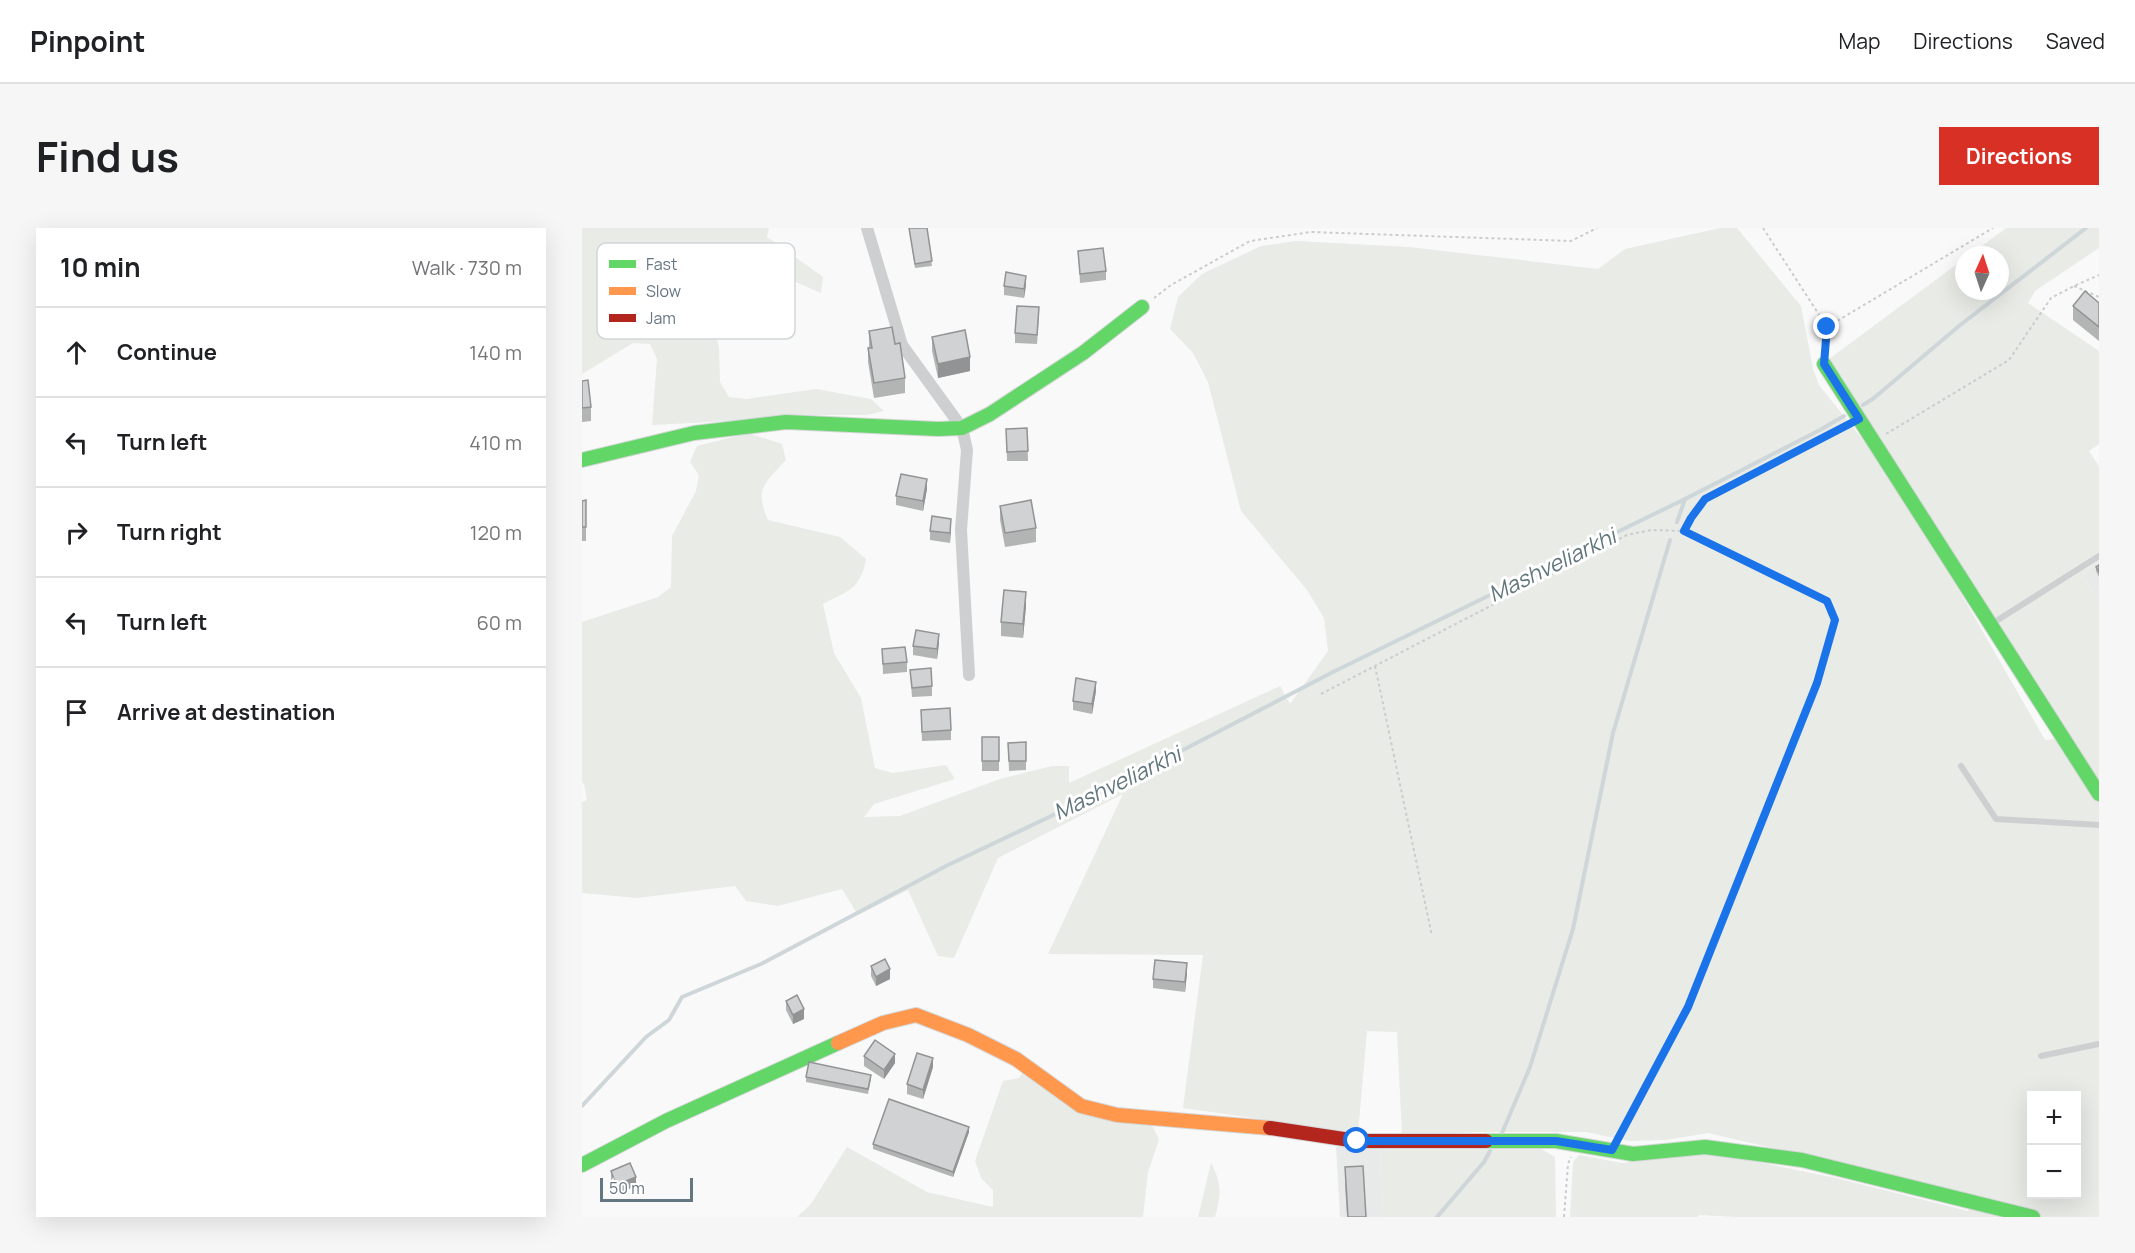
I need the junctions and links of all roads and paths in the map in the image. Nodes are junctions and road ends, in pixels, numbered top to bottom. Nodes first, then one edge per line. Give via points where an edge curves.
1 (867, 228) edge
2 (1597, 228) edge
3 (1763, 228) edge
4 (1993, 228) edge
5 (2099, 275) edge
6 (2074, 285) junction
7 (2099, 297) edge
8 (1142, 307) joint
9 (1827, 327) junction
10 (1824, 364) joint
11 (1859, 419) junction
12 (962, 428) junction
13 (1873, 441) junction
14 (582, 460) edge
15 (1684, 531) junction
16 (2099, 556) edge
17 (1990, 625) junction
18 (1375, 666) junction
19 (969, 675) dead end
20 (1321, 694) dead end
21 (1961, 766) dead end
22 (2099, 794) edge
23 (2099, 825) edge
24 (1432, 936) dead end
25 (2099, 1044) edge
26 (2042, 1056) dead end
27 (1575, 1144) junction
28 (1612, 1150) junction
29 (582, 1165) edge
30 (1564, 1217) edge
31 (2033, 1217) edge

1 - 12 street via 902,345
2 - 8 path via 1571,241 1311,232 1250,241 1172,285
3 - 9 path
4 - 9 path
5 - 6 path
6 - 7 path
6 - 13 path via 2051,298 2010,360
8 - 12 street via 1083,353
9 - 10 path
10 - 11 street
11 - 13 street
11 - 15 path via 1705,499
12 - 14 street via 786,422 694,432
12 - 19 street via 967,450 961,530
13 - 17 street
15 - 18 path via 1651,530 1627,535
15 - 28 path via 1827,601 1835,620 1817,683 1688,1007
16 - 17 lane
17 - 22 street
18 - 20 path
18 - 24 path
21 - 23 lane via 1996,819
25 - 26 lane
27 - 28 street
27 - 29 street via 1357,1141 1249,1125 1117,1115 1081,1106 1016,1059 916,1015 884,1023 666,1121
27 - 30 path via 1568,1164
28 - 31 street via 1633,1154 1705,1147 1792,1158

